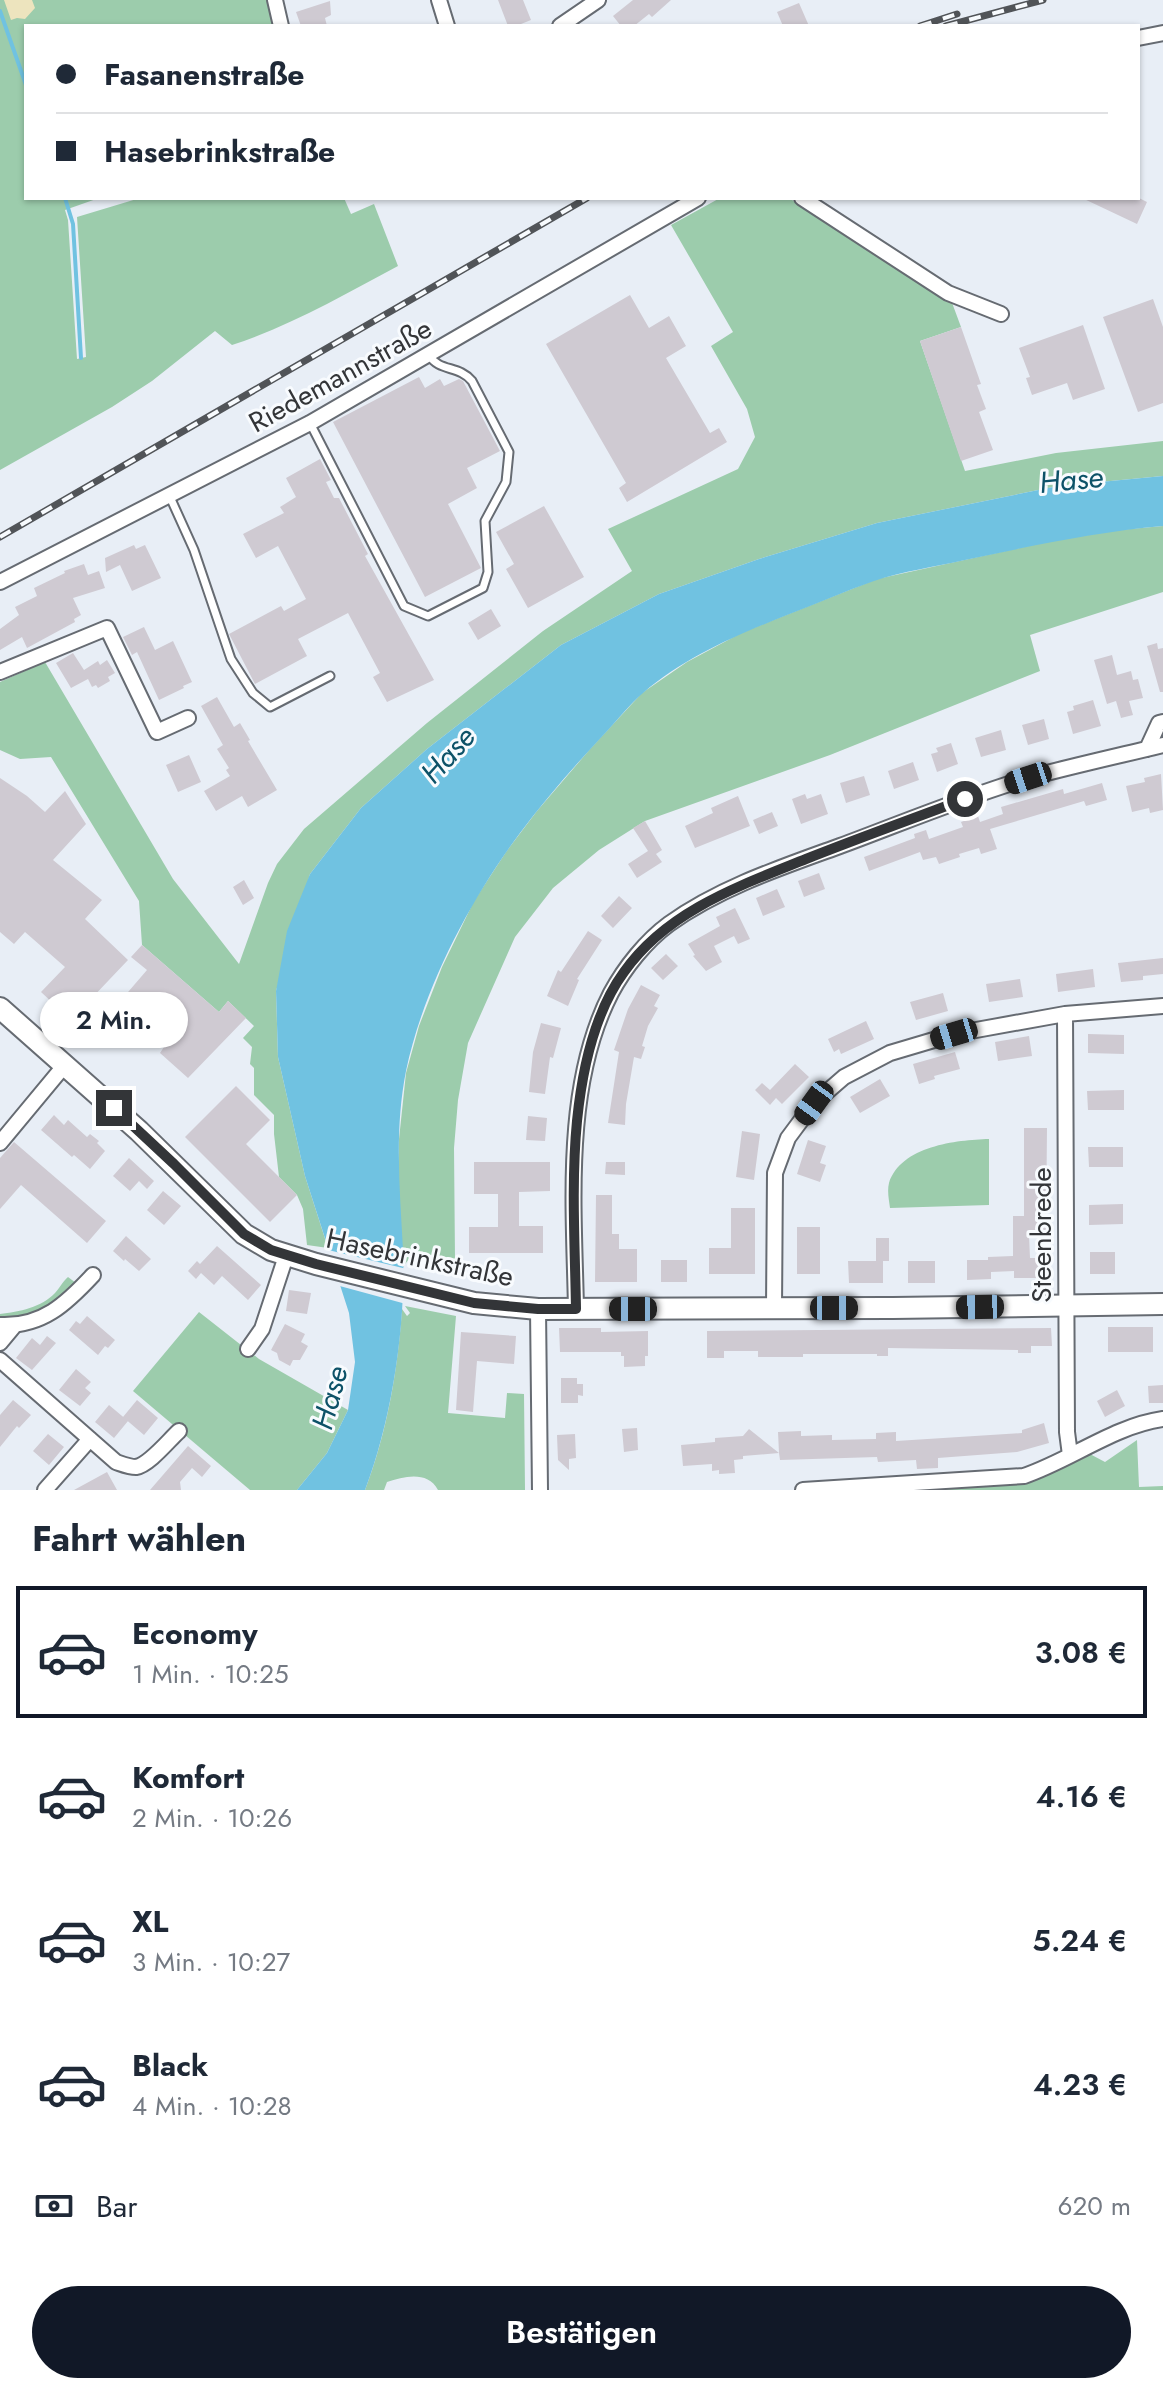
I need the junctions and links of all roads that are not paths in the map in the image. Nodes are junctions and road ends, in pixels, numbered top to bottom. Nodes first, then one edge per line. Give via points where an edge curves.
1 (275, 0) edge
2 (439, 0) edge
3 (598, 0) edge
4 (281, 24) edge
5 (446, 24) edge
6 (563, 24) edge
7 (1163, 33) edge
8 (1140, 38) edge
9 (695, 200) edge
10 (805, 200) edge
11 (1001, 314) dead end
12 (429, 355) junction
13 (310, 423) junction
14 (170, 497) junction
15 (0, 582) edge
16 (0, 672) edge
17 (330, 676) dead end
18 (188, 718) dead end
19 (1163, 722) edge
20 (1163, 745) edge
21 (1147, 749) junction
22 (1163, 1006) edge
23 (0, 1008) edge
24 (1065, 1014) junction
25 (64, 1066) junction
26 (0, 1143) edge
27 (286, 1256) junction
28 (93, 1275) dead end
29 (1163, 1304) edge
30 (1068, 1306) junction
31 (774, 1308) junction
32 (538, 1309) junction
33 (576, 1309) junction
34 (7, 1325) edge
35 (0, 1343) edge
36 (248, 1349) dead end
37 (0, 1360) edge
38 (1163, 1419) edge
39 (179, 1431) dead end
40 (90, 1439) junction
41 (1070, 1455) junction
42 (45, 1490) edge
43 (540, 1490) edge
44 (803, 1490) edge

1 - 4 street
2 - 5 street
3 - 6 street
7 - 8 street
9 - 12 street, Riedemannstraße
10 - 11 street via 948,293
12 - 13 street, Riedemannstraße
12 - 13 lane via 439,365 465,372 509,452 506,482 485,521 488,572 483,588 428,616 404,606
13 - 14 street, Riedemannstraße
14 - 15 street, Riedemannstraße
14 - 17 lane via 231,659 253,693 270,707
16 - 18 street via 107,628 157,732
19 - 21 street
20 - 21 street
21 - 33 street via 1028,778 791,865 704,902 640,951 610,995 582,1086 575,1148
22 - 24 street
23 - 25 street, Hasebrinkstraße
24 - 30 street, Steenbrede
24 - 31 street via 954,1034 890,1053 844,1077 814,1103 788,1138 775,1173
25 - 26 street
25 - 27 street, Hasebrinkstraße via 244,1234
27 - 32 street, Hasebrinkstraße via 474,1303
27 - 36 street via 266,1320
28 - 34 street via 52,1314
29 - 30 street, Hasebrinkstraße
30 - 31 street, Hasebrinkstraße
30 - 41 street, Steenbrede
31 - 33 street, Hasebrinkstraße
32 - 33 street, Hasebrinkstraße
32 - 43 street
34 - 35 street
37 - 40 street
38 - 41 street
39 - 40 street via 137,1467 116,1462
40 - 42 street
41 - 44 street via 1013,1478

